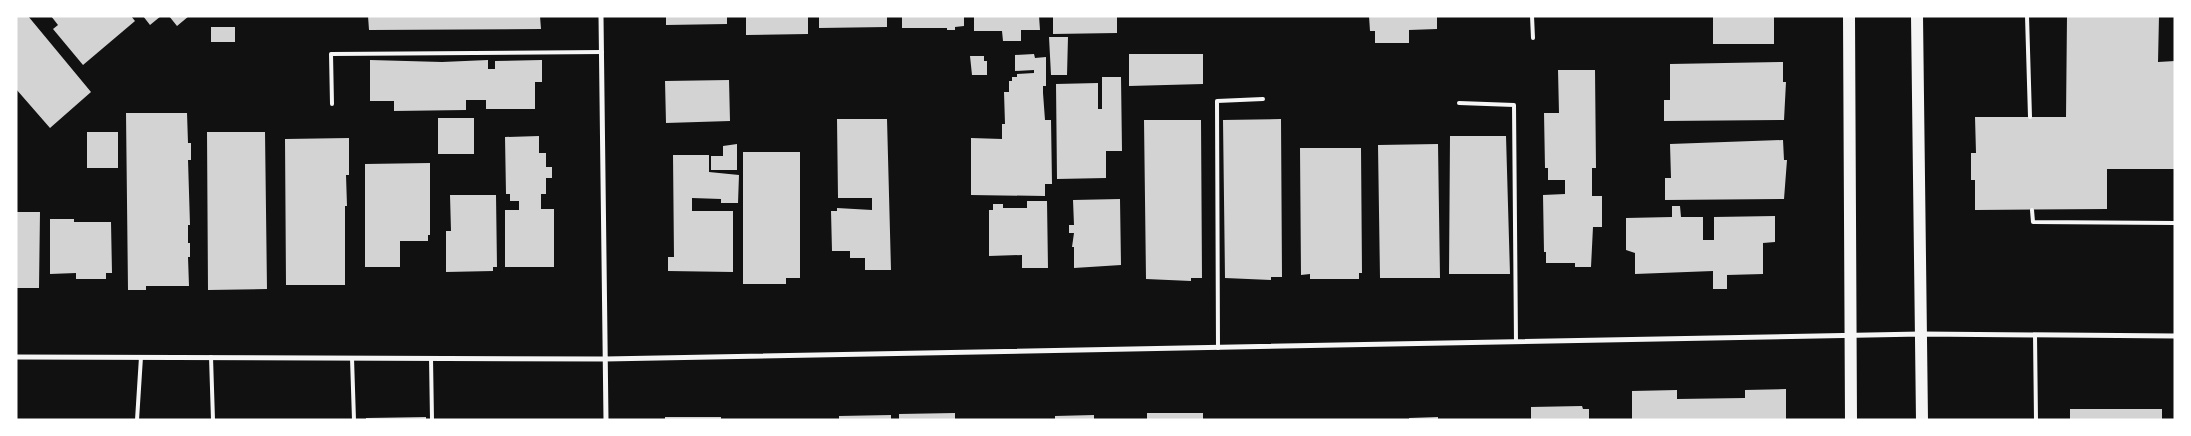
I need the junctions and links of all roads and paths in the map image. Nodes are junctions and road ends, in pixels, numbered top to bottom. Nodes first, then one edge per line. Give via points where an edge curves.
1 (601, 16) edge
2 (1532, 16) edge
3 (1849, 16) edge
4 (1918, 16) edge
5 (2027, 16) edge
6 (1534, 38) dead end
7 (602, 52) junction
8 (1263, 99) dead end
9 (1459, 103) dead end
10 (332, 104) dead end
11 (2030, 117) dead end
12 (2032, 210) dead end
13 (2175, 223) edge
14 (1921, 334) junction
15 (2035, 335) junction
16 (1851, 336) junction
17 (2175, 336) edge
18 (1516, 342) junction
19 (1218, 348) junction
20 (16, 357) edge
21 (141, 357) junction
22 (210, 357) junction
23 (352, 358) junction
24 (431, 358) junction
25 (605, 359) junction
26 (137, 420) edge
27 (213, 420) edge
28 (354, 420) edge
29 (432, 420) edge
30 (606, 420) edge
31 (1851, 420) edge
32 (1922, 420) edge
33 (2036, 420) edge

1 - 7 street
2 - 6 lane
3 - 16 main road
4 - 14 main road
5 - 11 lane
7 - 10 lane via 331,54
7 - 25 street
8 - 19 lane via 1217,102
9 - 18 lane via 1514,105
12 - 13 lane via 2032,222
14 - 15 street
14 - 16 street
14 - 32 main road
15 - 17 street
15 - 33 lane
16 - 18 street
16 - 31 main road
18 - 19 street
19 - 25 street
20 - 21 street
21 - 22 street
21 - 26 lane
22 - 23 street
22 - 27 lane
23 - 24 street
23 - 28 lane
24 - 25 street
24 - 29 lane
25 - 30 street

